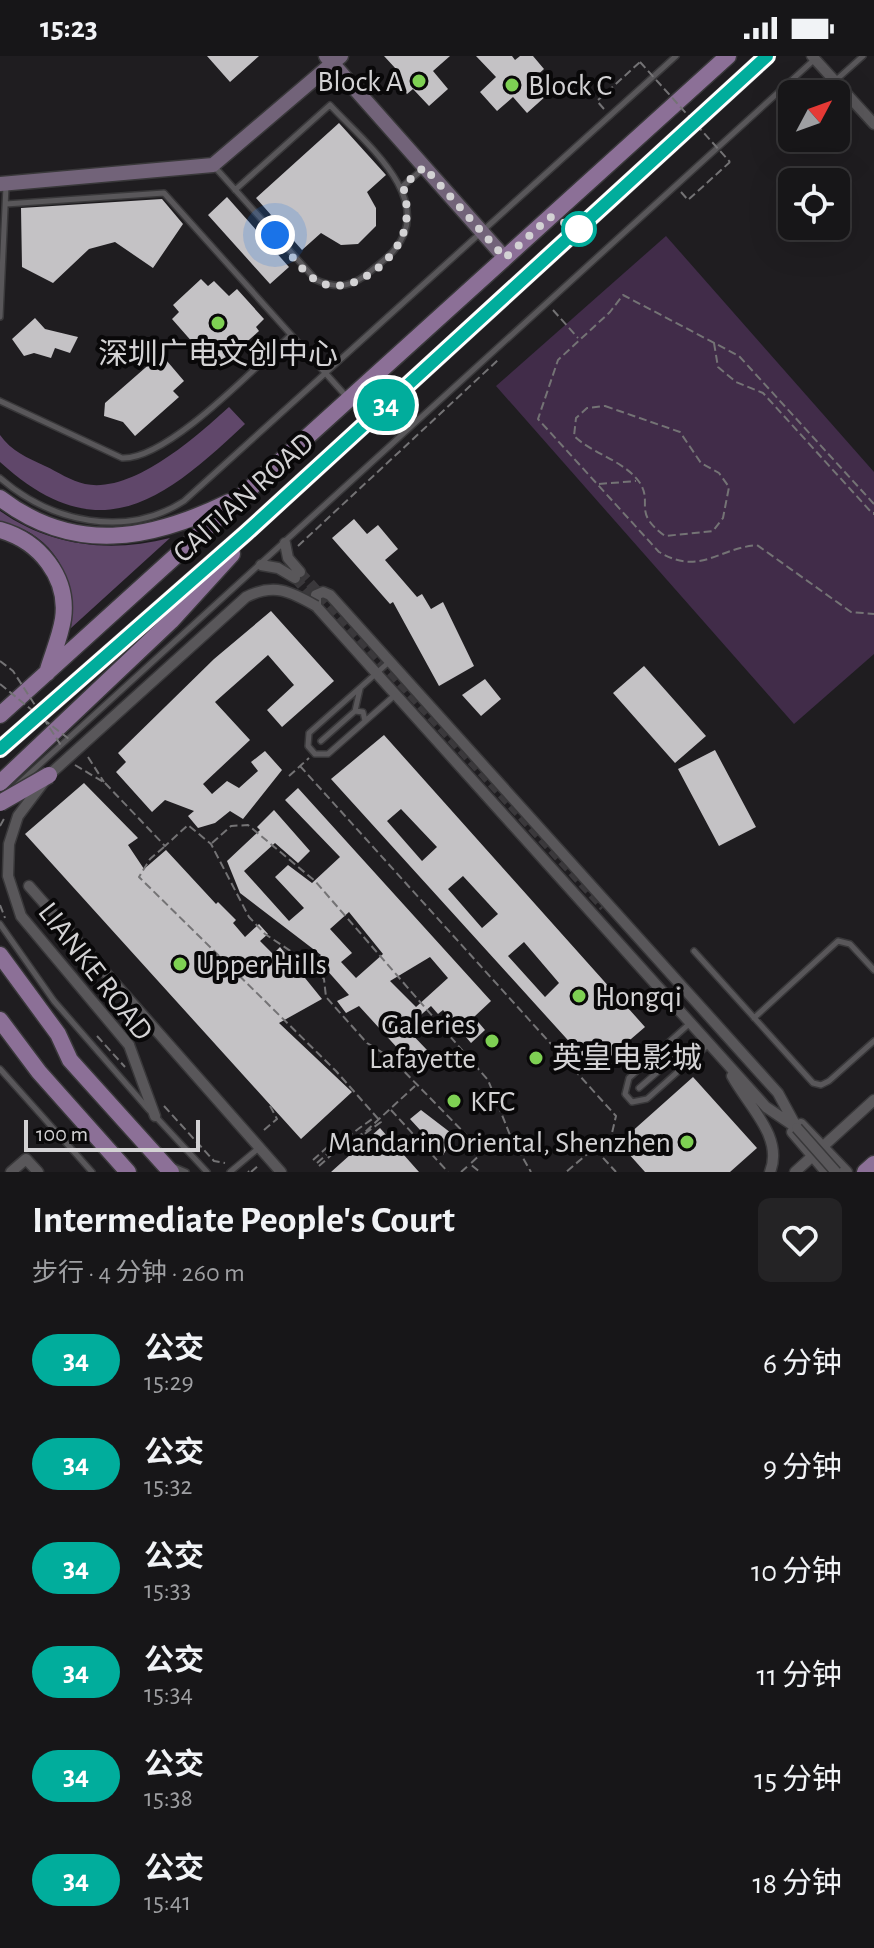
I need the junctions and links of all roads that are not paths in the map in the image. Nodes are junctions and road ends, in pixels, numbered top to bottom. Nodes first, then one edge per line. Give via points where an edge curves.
1 (676, 56) edge
2 (728, 56) edge
3 (767, 56) edge
4 (863, 56) edge
5 (815, 57) edge
6 (333, 59) edge
7 (834, 80) edge
8 (836, 80) edge
9 (850, 98) edge
10 (874, 124) edge
11 (213, 165) junction
12 (424, 167) junction
13 (3, 184) edge
14 (403, 186) junction
15 (235, 190) junction
16 (6, 204) junction
17 (483, 233) junction
18 (505, 258) junction
19 (0, 317) edge
20 (291, 335) junction
21 (327, 374) junction
22 (349, 399) junction
23 (0, 401) edge
24 (0, 478) edge
25 (245, 494) junction
26 (0, 498) edge
27 (0, 530) edge
28 (246, 533) junction
29 (285, 543) junction
30 (261, 565) junction
31 (316, 606) junction
32 (390, 661) junction
33 (377, 673) junction
34 (46, 674) junction
35 (361, 688) junction
36 (396, 694) junction
37 (355, 711) junction
38 (0, 715) edge
39 (365, 721) junction
40 (321, 741) dead end
41 (0, 749) edge
42 (49, 775) junction
43 (0, 783) edge
44 (0, 804) edge
45 (29, 886) dead end
46 (3, 922) edge
47 (694, 951) dead end
48 (0, 955) edge
49 (874, 970) edge
50 (754, 1019) junction
51 (0, 1020) edge
52 (690, 1023) junction
53 (0, 1037) edge
54 (874, 1041) edge
55 (709, 1044) junction
56 (698, 1054) junction
57 (723, 1060) junction
58 (0, 1069) edge
59 (639, 1088) dead end
60 (60, 1096) junction
61 (874, 1100) edge
62 (155, 1116) junction
63 (797, 1128) junction
64 (261, 1146) junction
65 (822, 1147) junction
66 (813, 1155) junction
67 (158, 1158) junction
68 (874, 1164) edge
69 (799, 1169) edge
70 (11, 1172) edge
71 (38, 1172) edge
72 (92, 1172) edge
73 (128, 1172) edge
74 (171, 1172) edge
75 (186, 1172) edge
76 (207, 1172) edge
77 (230, 1172) edge
78 (281, 1172) edge
79 (770, 1172) edge
80 (826, 1172) edge
81 (836, 1172) edge
82 (847, 1172) edge
83 (865, 1172) edge

1 - 17 lane
2 - 18 main road, CAITIAN ROAD
3 - 28 main road, CAITIAN ROAD
4 - 8 lane
5 - 7 street
5 - 29 lane
6 - 11 street
6 - 12 street
9 - 10 street
11 - 13 street
11 - 15 lane
12 - 14 lane
12 - 17 street
13 - 16 lane
14 - 15 lane via 330,105
14 - 15 lane via 407,219 395,249 359,281 344,286 316,280
16 - 19 lane
16 - 20 lane via 164,193
17 - 18 street
17 - 21 lane
18 - 22 main road, CAITIAN ROAD
20 - 21 lane
20 - 23 lane via 180,433 132,458
21 - 22 lane
21 - 24 lane via 197,493 149,518 73,518 25,498
22 - 25 main road, CAITIAN ROAD
25 - 26 main road via 170,528 122,536 50,526
25 - 34 main road, CAITIAN ROAD
27 - 34 main road via 41,554 60,587 63,617
28 - 41 main road, CAITIAN ROAD
28 - 43 main road via 226,564 171,621
29 - 30 lane
29 - 30 street via 298,575
30 - 44 lane
31 - 32 street, LIANKE ROAD via 318,593 330,595
31 - 33 street, LIANKE ROAD
31 - 42 street, LIANKE ROAD, bridge via 278,588 246,597
32 - 33 lane
32 - 63 street, LIANKE ROAD via 778,1093
33 - 35 lane
33 - 36 street, LIANKE ROAD
34 - 38 main road, CAITIAN ROAD, bridge
35 - 37 lane
35 - 39 lane via 309,733 308,746 315,754 328,754
36 - 39 lane
36 - 52 street, LIANKE ROAD
37 - 39 lane via 363,712
37 - 40 lane
42 - 44 main road, bridge
42 - 62 street, LIANKE ROAD, bridge via 25,803 13,830 8,857 12,896 37,940 129,1045
45 - 64 street
46 - 62 lane via 54,1001
47 - 50 lane
48 - 67 main road via 58,1034 70,1060
49 - 50 lane via 847,941 838,941
50 - 54 lane via 818,1085
51 - 60 main road
52 - 55 street, LIANKE ROAD
52 - 56 lane via 629,1078 625,1094 632,1102 647,1099
53 - 60 main road
55 - 56 lane
55 - 57 street, LIANKE ROAD
56 - 59 lane via 676,1056
57 - 63 street, LIANKE ROAD via 766,1107
57 - 79 street via 774,1145
58 - 72 lane
60 - 73 main road
61 - 65 street
62 - 76 lane
63 - 65 street, LIANKE ROAD
63 - 66 street, LIANKE ROAD
63 - 81 street, LIANKE ROAD, bridge
64 - 77 lane
64 - 78 street
65 - 66 street
65 - 82 street, LIANKE ROAD
66 - 69 street
66 - 80 street, LIANKE ROAD
67 - 74 main road
67 - 75 lane
68 - 83 main road
70 - 71 street via 26,1159

